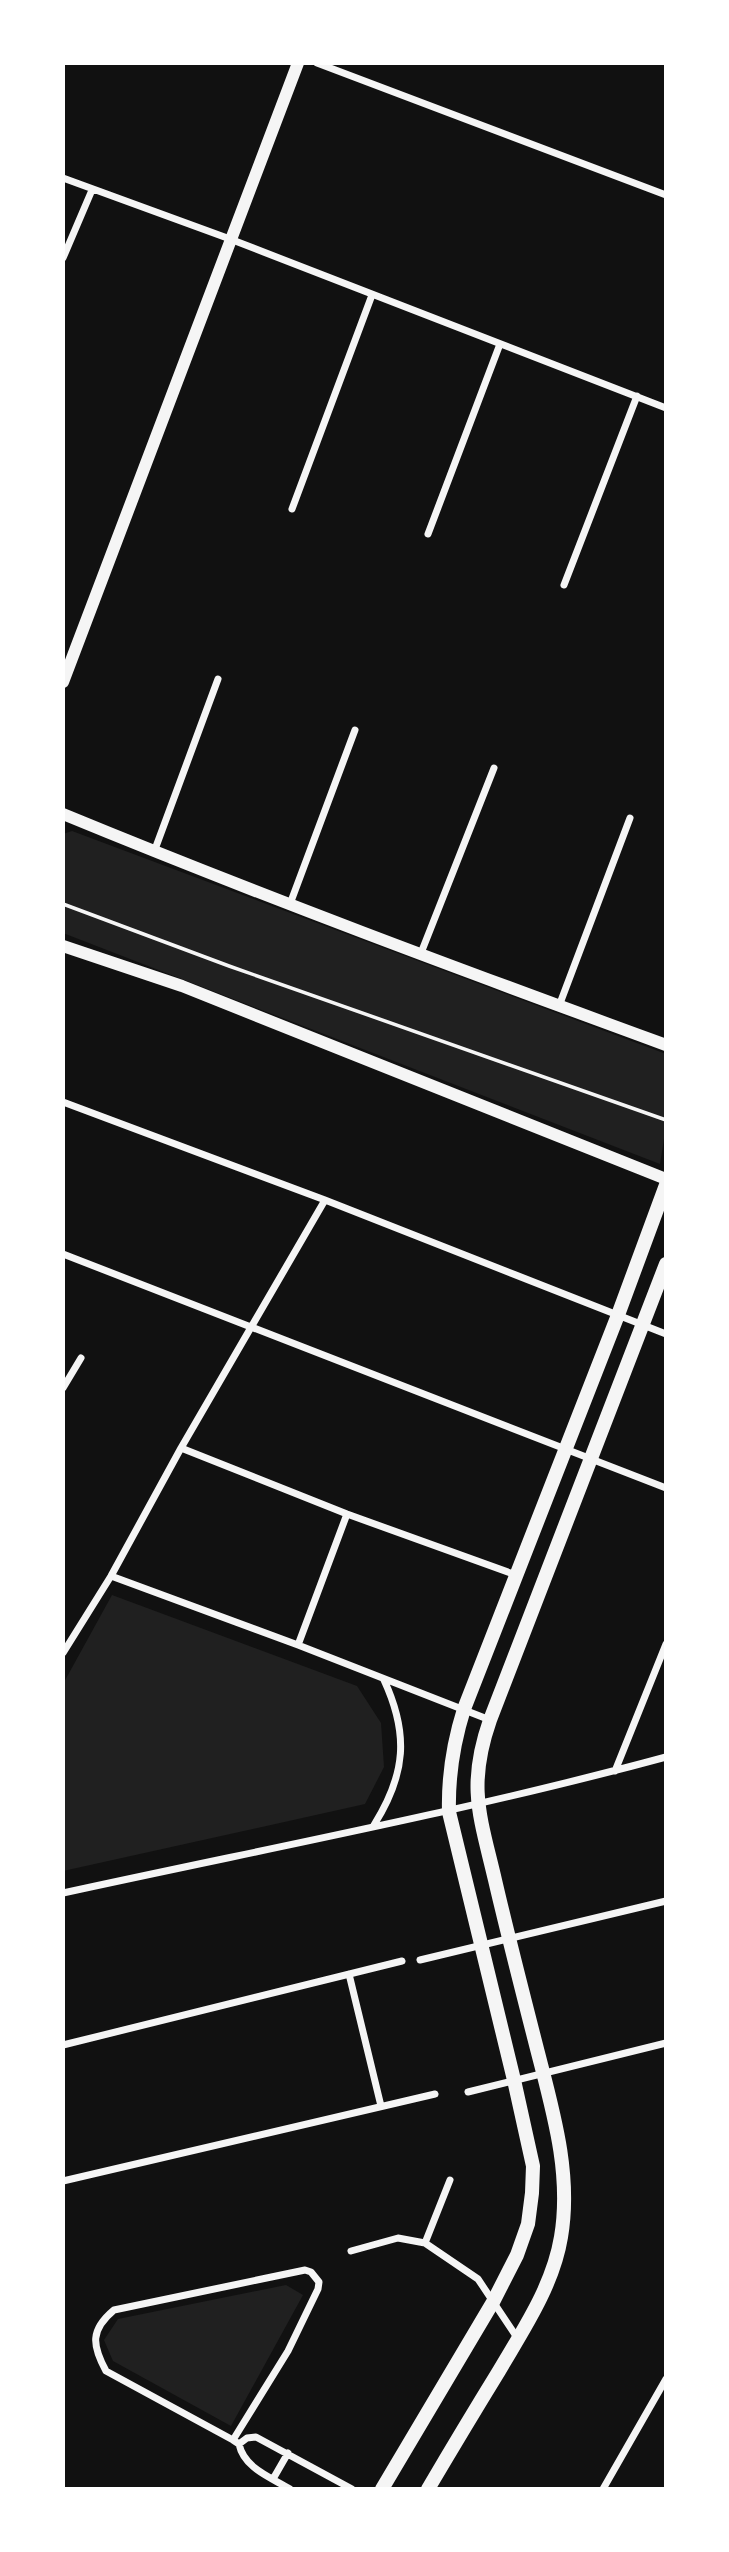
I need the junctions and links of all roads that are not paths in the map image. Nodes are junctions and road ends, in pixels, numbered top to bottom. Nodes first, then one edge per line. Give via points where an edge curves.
1 (298, 63) edge
2 (317, 63) edge
3 (63, 178) edge
4 (92, 190) junction
5 (666, 195) edge
6 (230, 239) junction
7 (63, 258) edge
8 (372, 295) junction
9 (500, 344) junction
10 (637, 397) junction
11 (666, 408) edge
12 (292, 509) dead end
13 (428, 534) dead end
14 (564, 586) dead end
15 (218, 679) dead end
16 (63, 682) edge
17 (355, 730) dead end
18 (494, 768) dead end
19 (63, 814) edge
20 (630, 818) dead end
21 (154, 852) junction
22 (290, 904) junction
23 (63, 946) edge
24 (421, 953) junction
25 (559, 1006) junction
26 (666, 1045) edge
27 (63, 1102) edge
28 (666, 1179) edge
29 (666, 1185) edge
30 (325, 1200) junction
31 (63, 1254) edge
32 (666, 1265) edge
33 (618, 1315) junction
34 (643, 1325) junction
35 (251, 1329) junction
36 (666, 1334) edge
37 (80, 1358) dead end
38 (63, 1388) edge
39 (181, 1448) junction
40 (566, 1448) junction
41 (590, 1458) junction
42 (666, 1488) edge
43 (347, 1514) junction
44 (516, 1575) junction
45 (111, 1577) junction
46 (666, 1644) edge
47 (298, 1645) junction
48 (63, 1653) edge
49 (384, 1680) junction
50 (464, 1709) junction
51 (490, 1720) junction
52 (666, 1757) edge
53 (615, 1771) junction
54 (478, 1805) junction
55 (449, 1812) junction
56 (374, 1825) junction
57 (63, 1894) edge
58 (666, 1902) edge
59 (508, 1939) junction
60 (481, 1945) junction
61 (420, 1960) dead end
62 (402, 1961) dead end
63 (349, 1974) junction
64 (666, 2043) edge
65 (63, 2045) edge
66 (543, 2073) junction
67 (514, 2080) junction
68 (468, 2092) dead end
69 (435, 2094) dead end
70 (382, 2106) junction
71 (450, 2180) dead end
72 (63, 2181) edge
73 (425, 2243) junction
74 (351, 2251) dead end
75 (493, 2302) junction
76 (518, 2339) junction
77 (666, 2379) edge
78 (236, 2442) junction
79 (288, 2453) junction
80 (273, 2479) junction
81 (606, 2488) edge
82 (290, 2489) edge
83 (352, 2489) edge
84 (382, 2489) edge
85 (428, 2489) edge

1 - 6 street
2 - 5 street
3 - 4 street
4 - 6 street
4 - 7 street
6 - 8 street
6 - 16 street
8 - 9 street
8 - 12 street
9 - 10 street
9 - 13 street
10 - 11 street
10 - 14 street
15 - 21 street
17 - 22 street
18 - 24 street
19 - 21 street
20 - 25 street
21 - 22 street
22 - 24 street
23 - 28 street via 183,986
24 - 25 street
25 - 26 street
27 - 30 street
29 - 33 main road
30 - 33 street
30 - 35 street
31 - 35 street
32 - 34 main road
33 - 34 street
33 - 40 main road
34 - 36 street
34 - 41 main road
35 - 39 street
35 - 40 street
37 - 38 street
39 - 43 street
39 - 45 street
40 - 41 street
40 - 44 main road
41 - 42 street
41 - 51 main road
43 - 44 street
43 - 47 street
44 - 50 main road
45 - 47 street
45 - 48 street
46 - 53 street
47 - 49 street
49 - 50 street
49 - 56 street via 401,1728 401,1754 388,1804
50 - 51 street
50 - 55 main road via 450,1764
51 - 54 main road via 478,1763
52 - 53 street
53 - 54 street
54 - 55 street
54 - 59 main road
55 - 56 street
55 - 60 main road
56 - 57 street
58 - 59 street
59 - 60 street
59 - 66 main road
60 - 61 street
60 - 67 main road
62 - 63 street
63 - 65 street
63 - 70 street
64 - 66 street
66 - 67 street
66 - 76 main road via 564,2171 565,2203 553,2266
67 - 68 street
67 - 75 main road via 533,2166 532,2193 517,2255
69 - 70 street
70 - 72 street
71 - 73 street
73 - 74 street via 398,2238
73 - 75 street via 478,2279
75 - 76 street
75 - 84 main road
76 - 85 main road
77 - 81 street
78 - 78 street via 318,2289 311,2272 114,2310 102,2321 95,2337 96,2353 106,2371
78 - 79 street via 256,2437
78 - 80 street via 246,2462
79 - 80 street
79 - 83 street
80 - 82 street

